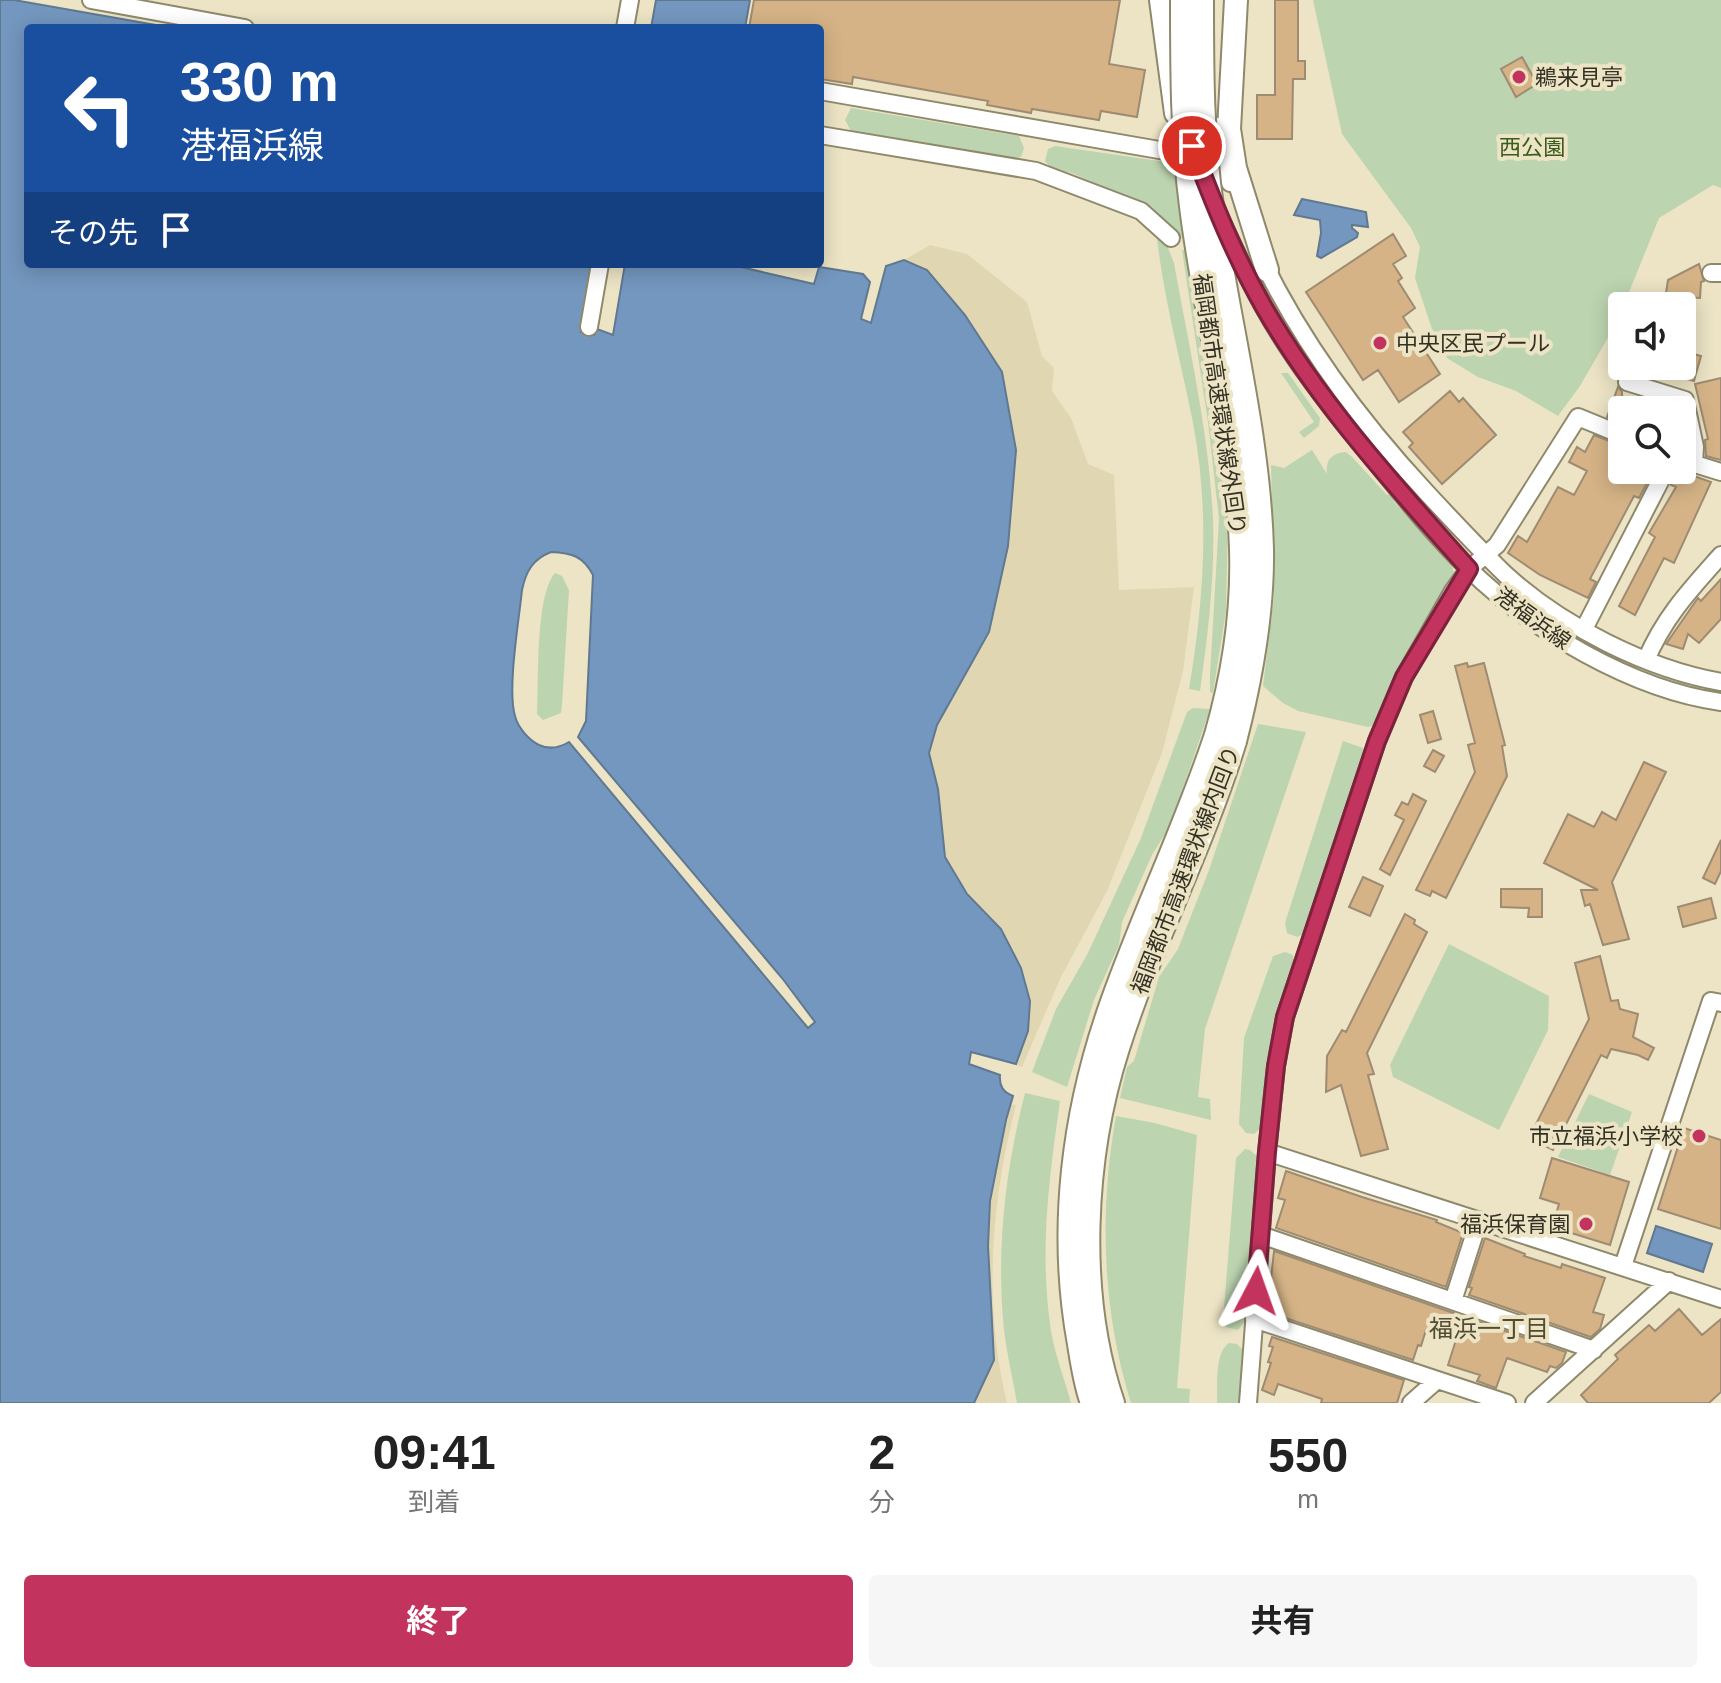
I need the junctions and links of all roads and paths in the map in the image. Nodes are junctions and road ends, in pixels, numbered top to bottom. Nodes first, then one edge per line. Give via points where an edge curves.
1 (91, 0) edge
2 (630, 0) edge
3 (1161, 0) edge
4 (1183, 0) edge
5 (1203, 0) edge
6 (1228, 0) edge
7 (1236, 0) edge
8 (223, 24) edge
9 (626, 24) edge
10 (824, 92) edge
11 (824, 136) edge
12 (1216, 145) junction
13 (1192, 146) junction
14 (1171, 238) dead end
15 (599, 268) edge
16 (1267, 270) junction
17 (589, 327) dead end
18 (1627, 382) dead end
19 (1672, 396) edge
20 (1608, 429) edge
21 (1696, 464) edge
22 (1721, 472) edge
23 (1659, 484) edge
24 (1487, 555) junction
25 (1721, 555) edge
26 (1469, 569) junction
27 (1584, 629) junction
28 (1646, 660) junction
29 (1721, 682) edge
30 (1721, 702) edge
31 (1226, 738) junction
32 (1721, 1003) edge
33 (1267, 1152) junction
34 (1082, 1178) junction
35 (1479, 1220) junction
36 (1261, 1235) junction
37 (1623, 1266) junction
38 (1669, 1281) junction
39 (1721, 1299) edge
40 (1453, 1301) junction
41 (1254, 1319) junction
42 (1594, 1350) junction
43 (1436, 1381) junction
44 (1252, 1402) edge
45 (1092, 1403) edge
46 (1113, 1403) edge
47 (1411, 1403) edge
48 (1507, 1403) edge
49 (1534, 1403) edge

1 - 8 street
2 - 9 street
3 - 13 highway via 1177,117
4 - 13 street, 港福浜線
4 - 31 highway, 福岡都市高速環状線外回り, bridge via 1182,91 1191,207 1229,432 1241,551
5 - 12 street, 港福浜線
5 - 31 highway, 福岡都市高速環状線内回り, bridge via 1201,91 1211,205 1249,428 1262,551 1255,646
6 - 12 highway
7 - 16 highway via 1229,129 1242,196
10 - 13 street via 1165,151
11 - 14 street via 1036,171 1141,211
12 - 13 street
12 - 16 street, 港福浜線
13 - 26 street, 港福浜線 via 1244,269 1294,354 1351,432
15 - 17 street
16 - 24 street, 港福浜線 via 1308,344 1351,404
18 - 19 street
20 - 24 street via 1578,417
21 - 22 street
23 - 27 street
24 - 26 street
24 - 27 street, 港福浜線 via 1538,600
25 - 28 street via 1674,607
26 - 30 street, 港福浜線 via 1575,648 1664,689
26 - 33 street via 1404,677 1377,741 1285,1017
27 - 28 street, 港福浜線
28 - 29 street, 港福浜線
31 - 34 highway, 福岡都市高速環状線外回り via 1185,824 1087,1090
32 - 37 street via 1711,1001
33 - 35 street
33 - 36 street
34 - 45 highway, 福岡都市高速環状線外回り via 1069,1263
34 - 46 highway via 1093,1306
35 - 37 street
35 - 40 street
36 - 40 street
36 - 41 street
37 - 38 street
38 - 39 street
38 - 42 street
40 - 42 street
41 - 43 street
41 - 44 street
42 - 49 street
43 - 47 street
43 - 48 street

